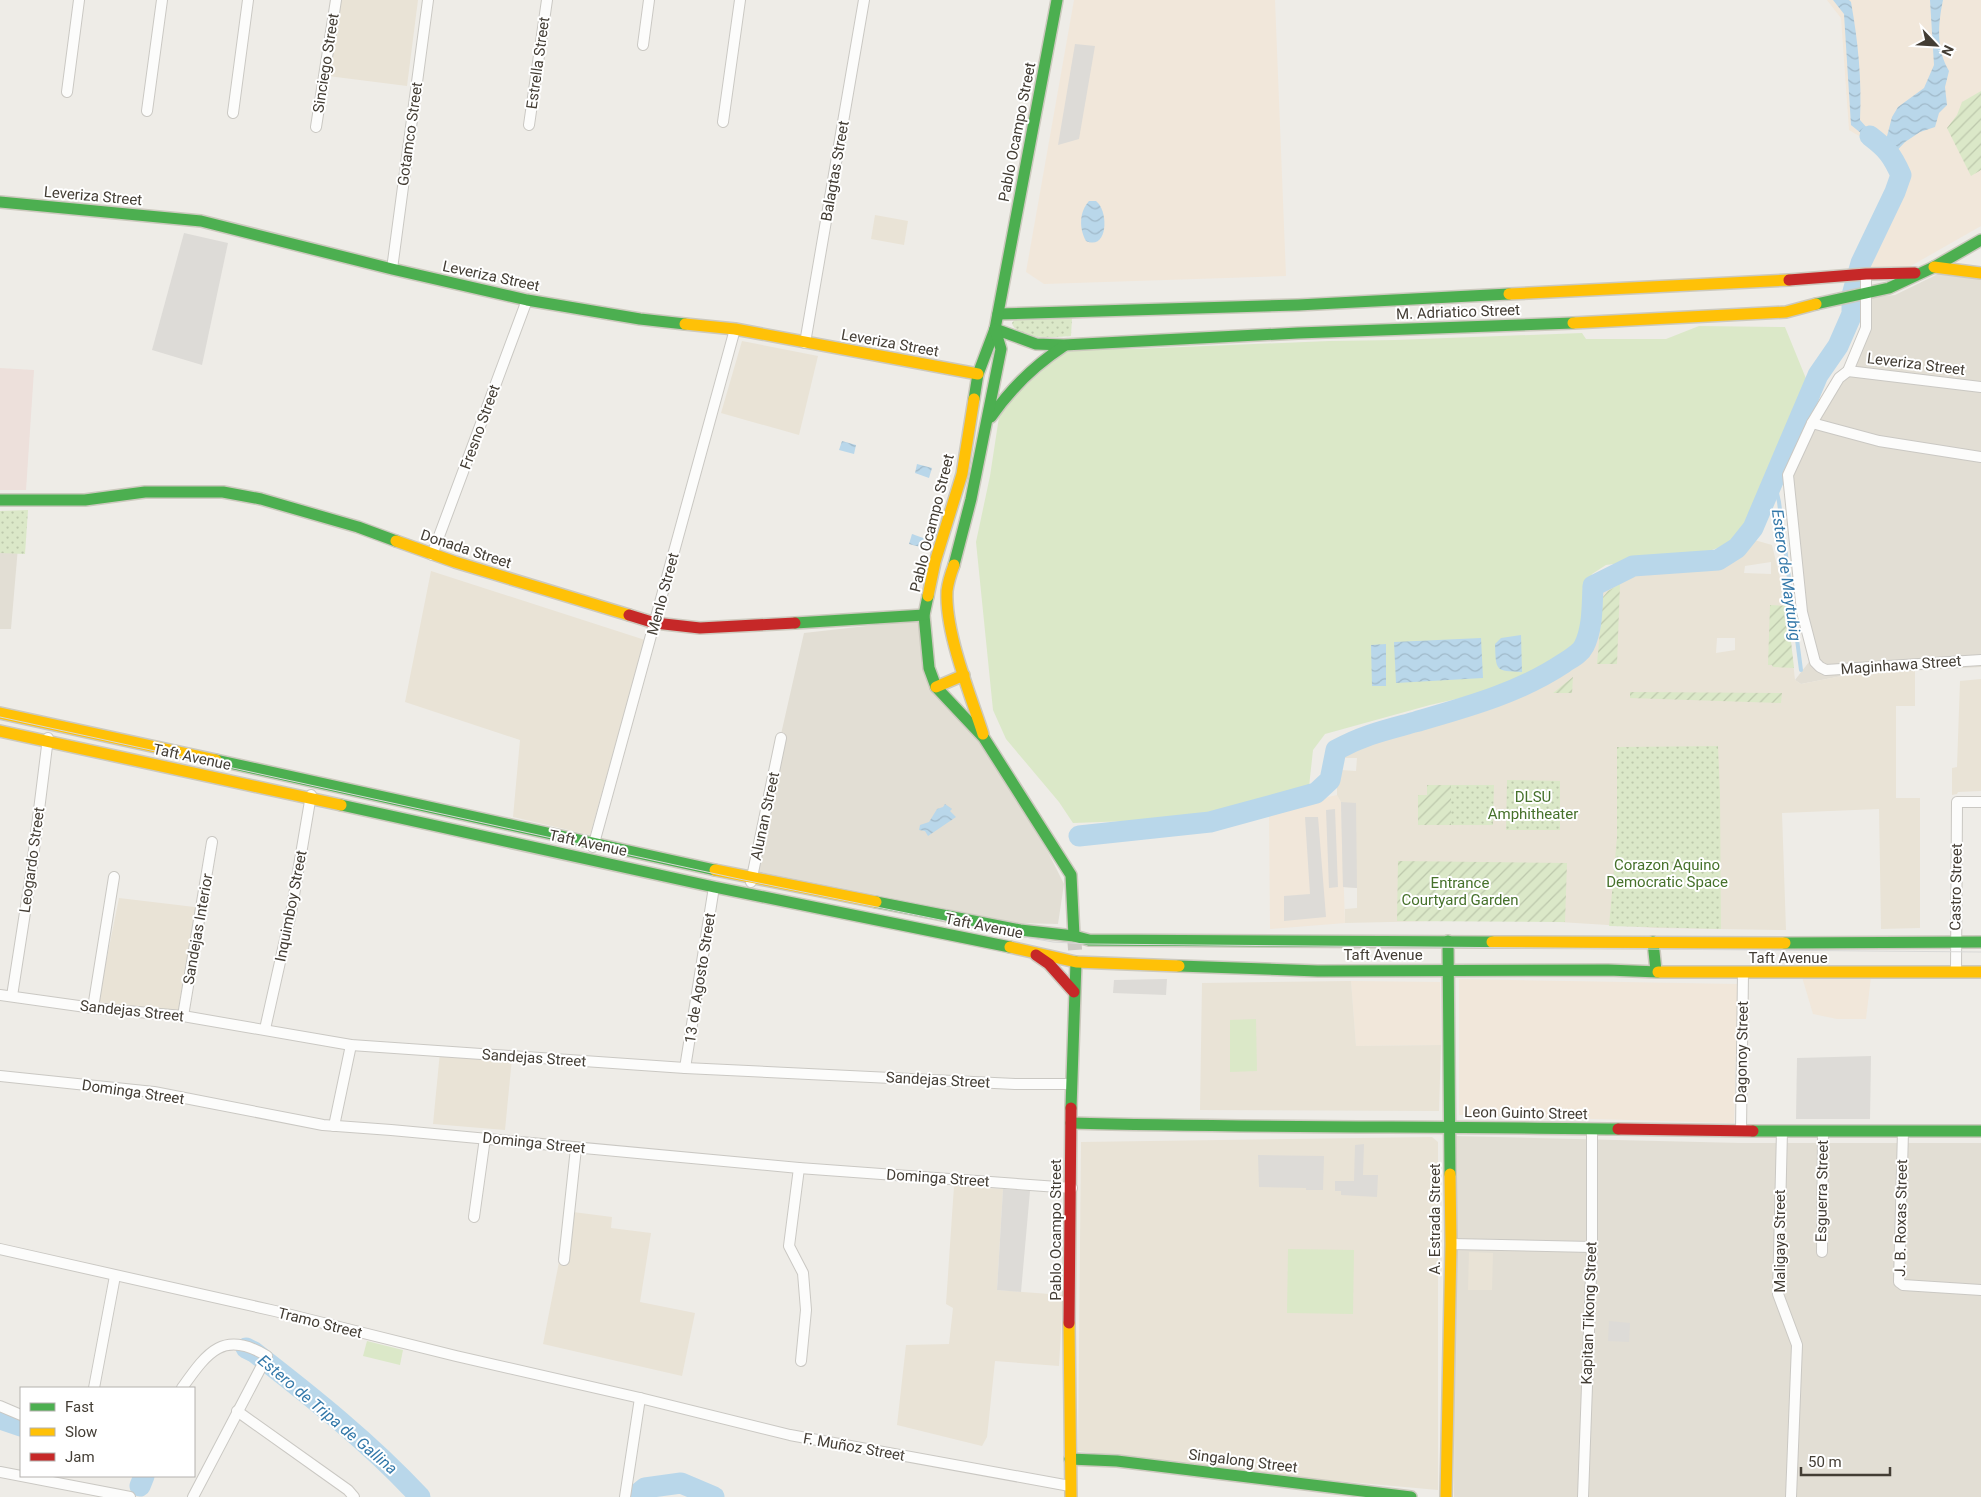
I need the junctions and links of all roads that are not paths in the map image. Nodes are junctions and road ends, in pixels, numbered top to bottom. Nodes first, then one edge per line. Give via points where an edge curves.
1 (79, 0) edge
2 (162, 0) edge
3 (248, 0) edge
4 (336, 0) edge
5 (428, 0) edge
6 (547, 0) edge
7 (649, 0) edge
8 (740, 0) edge
9 (864, 0) edge
10 (1057, 0) edge
11 (643, 45) dead end
12 (67, 92) dead end
13 (148, 111) dead end
14 (233, 113) dead end
15 (723, 122) dead end
16 (529, 125) dead end
17 (316, 127) dead end
18 (0, 202) edge
19 (1981, 240) edge
20 (1934, 267) junction
21 (392, 269) junction
22 (1918, 273) junction
23 (1981, 273) edge
24 (1865, 274) junction
25 (1863, 293) junction
26 (527, 300) junction
27 (998, 314) junction
28 (735, 329) junction
29 (994, 329) junction
30 (805, 343) junction
31 (1064, 345) junction
32 (1848, 371) junction
33 (978, 374) junction
34 (1981, 387) edge
35 (1812, 423) junction
36 (986, 424) junction
37 (1981, 457) edge
38 (0, 500) edge
39 (432, 555) junction
40 (948, 590) junction
41 (928, 594) junction
42 (924, 615) junction
43 (655, 623) junction
44 (1981, 660) edge
45 (964, 675) junction
46 (936, 686) junction
47 (0, 713) edge
48 (54, 725) junction
49 (0, 731) edge
50 (781, 738) dead end
51 (984, 738) junction
52 (51, 742) junction
53 (314, 782) junction
54 (310, 798) junction
55 (1981, 802) edge
56 (212, 842) dead end
57 (594, 843) junction
58 (590, 859) junction
59 (114, 877) dead end
60 (752, 878) junction
61 (714, 887) junction
62 (749, 893) junction
63 (1074, 936) junction
64 (1956, 941) junction
65 (1448, 942) junction
66 (1653, 942) junction
67 (1981, 942) edge
68 (1030, 950) junction
69 (1076, 962) junction
70 (1447, 970) junction
71 (1656, 971) junction
72 (1956, 972) junction
73 (1981, 972) edge
74 (1743, 973) junction
75 (1074, 992) junction
76 (0, 995) edge
77 (12, 996) junction
78 (93, 1008) junction
79 (183, 1016) junction
80 (265, 1029) junction
81 (351, 1045) junction
82 (685, 1068) junction
83 (0, 1076) edge
84 (1071, 1084) junction
85 (1071, 1123) junction
86 (334, 1126) junction
87 (1450, 1126) junction
88 (1592, 1129) junction
89 (1741, 1131) junction
90 (1823, 1131) junction
91 (1903, 1131) junction
92 (1981, 1131) edge
93 (1782, 1132) junction
94 (486, 1138) junction
95 (576, 1148) junction
96 (799, 1168) junction
97 (1072, 1188) junction
98 (474, 1217) dead end
99 (1451, 1244) junction
100 (1592, 1247) junction
101 (0, 1249) edge
102 (1822, 1252) dead end
103 (564, 1260) dead end
104 (115, 1276) junction
105 (1981, 1290) edge
106 (801, 1361) dead end
107 (94, 1387) edge
108 (183, 1387) edge
109 (640, 1398) junction
110 (0, 1406) edge
111 (237, 1411) junction
112 (20, 1415) edge
113 (1070, 1459) junction
114 (0, 1472) edge
115 (75, 1492) edge
116 (1071, 1492) edge
117 (625, 1494) edge
118 (130, 1497) edge
119 (193, 1497) edge
120 (354, 1497) edge
121 (1411, 1497) edge
122 (1446, 1497) edge
123 (1583, 1497) edge
124 (1791, 1497) edge

1 - 12 street
2 - 13 street
3 - 14 street
4 - 17 street, Sinciego Street
5 - 21 street, Gotamco Street
6 - 16 street, Estrella Street
7 - 11 street
8 - 15 street
9 - 30 street, Balagtas Street
10 - 27 main road, Pablo Ocampo Street
18 - 21 main road, Leveriza Street via 201,221
19 - 20 main road, M. Adriatico Street
20 - 22 main road, M. Adriatico Street
20 - 23 main road
21 - 26 main road, Leveriza Street
22 - 24 main road, M. Adriatico Street
22 - 25 main road, M. Adriatico Street via 1889,288
24 - 25 street, Maginhawa Street
24 - 27 main road, M. Adriatico Street via 1298,305
25 - 31 main road, M. Adriatico Street via 1786,312
25 - 32 street, Maginhawa Street via 1866,328
26 - 28 main road, Leveriza Street via 640,319
26 - 39 street, Fresno Street
27 - 29 main road, Pablo Ocampo Street
28 - 30 main road, Leveriza Street
28 - 43 street, Menlo Street
29 - 31 main road, M. Adriatico Street via 1036,344
29 - 33 main road, Pablo Ocampo Street
29 - 36 main road, Pablo Ocampo Street via 1001,349
30 - 33 main road, Leveriza Street
31 - 36 main road via 1020,379
32 - 34 street, Leveriza Street
32 - 35 street, Maginhawa Street via 1839,378
33 - 41 main road, Pablo Ocampo Street via 962,474
35 - 37 street via 1879,441
35 - 44 street, Maginhawa Street via 1788,475 1802,612 1815,662 1826,670
36 - 40 main road, Pablo Ocampo Street
38 - 39 main road, Donada Street via 85,500 145,492 223,492 296,508
39 - 43 main road, Donada Street
40 - 41 main road
40 - 45 main road, Pablo Ocampo Street via 948,614
41 - 42 main road, Pablo Ocampo Street
42 - 43 main road, Donada Street via 700,628
42 - 46 main road, Pablo Ocampo Street via 929,668
43 - 57 street, Menlo Street
45 - 46 main road
45 - 51 main road, Pablo Ocampo Street
46 - 51 main road, Pablo Ocampo Street
47 - 48 main road, Taft Avenue
48 - 52 main road
48 - 53 main road, Taft Avenue
49 - 52 main road, Taft Avenue
50 - 60 street, Alunan Street
51 - 63 main road, Pablo Ocampo Street via 1071,875
52 - 54 main road, Taft Avenue
52 - 77 street, Leogardo Street
53 - 54 street, Inquimboy Street
53 - 57 main road, Taft Avenue
54 - 58 main road, Taft Avenue
54 - 80 street, Inquimboy Street via 291,913
55 - 64 street, Castro Street via 1957,802
56 - 79 street, Sandejas Interior
57 - 58 street, Menlo Street
57 - 60 main road, Taft Avenue
58 - 61 main road, Taft Avenue
59 - 78 street
60 - 62 street, Alunan Street
60 - 63 main road, Taft Avenue via 1020,930
61 - 62 main road, Taft Avenue
61 - 82 street, 13 de Agosto Street
62 - 68 main road, Taft Avenue
63 - 65 main road, Taft Avenue via 1089,940
64 - 66 main road, Taft Avenue
64 - 67 main road, Taft Avenue
64 - 72 street, Castro Street
65 - 66 main road, Taft Avenue
65 - 70 main road, A. Estrada Street
66 - 71 main road
68 - 69 main road, Taft Avenue
68 - 75 main road via 1049,964
69 - 70 main road, Taft Avenue via 1318,971
69 - 75 main road, Pablo Ocampo Street
70 - 71 main road, Taft Avenue
70 - 87 main road, A. Estrada Street
71 - 74 main road, Taft Avenue
72 - 73 main road, Taft Avenue
72 - 74 main road, Taft Avenue
74 - 89 street, Dagonoy Street
75 - 84 main road, Pablo Ocampo Street
76 - 77 street, Sandejas Street
77 - 78 street, Sandejas Street
78 - 79 street, Sandejas Street
79 - 80 street, Sandejas Street
80 - 81 street, Sandejas Street
81 - 82 street, Sandejas Street
81 - 86 street
82 - 84 street, Sandejas Street
83 - 86 street, Dominga Street via 154,1092
84 - 85 main road, Pablo Ocampo Street
85 - 87 main road, Leon Guinto Street
85 - 97 main road, Pablo Ocampo Street
86 - 94 street, Dominga Street
87 - 88 main road, Leon Guinto Street
87 - 99 main road, A. Estrada Street
88 - 89 main road, Leon Guinto Street
88 - 100 street, Kapitan Tikong Street
89 - 93 main road, Leon Guinto Street
90 - 91 main road, Leon Guinto Street
90 - 93 main road, Leon Guinto Street
90 - 102 street, Esguerra Street
91 - 92 main road, Leon Guinto Street
91 - 105 street, J. B. Roxas Street via 1899,1282 1902,1285
93 - 124 street, Maligaya Street via 1778,1294 1797,1345
94 - 95 street, Dominga Street
94 - 98 street
95 - 96 street, Dominga Street
95 - 103 street
96 - 97 street, Dominga Street
96 - 106 street via 789,1246 804,1274 806,1310
97 - 113 main road, Pablo Ocampo Street
99 - 100 street
99 - 122 main road, A. Estrada Street
100 - 123 street, Kapitan Tikong Street
101 - 104 street, Tramo Street
104 - 107 street
104 - 109 street, Tramo Street
108 - 111 street via 212,1352 223,1345 247,1346 267,1358
109 - 116 street, F. Muñoz Street via 790,1435
109 - 117 street
110 - 112 street
111 - 119 street
111 - 120 street
113 - 116 main road, Pablo Ocampo Street
113 - 121 main road, Singalong Street via 1117,1461
114 - 115 street
115 - 118 street

